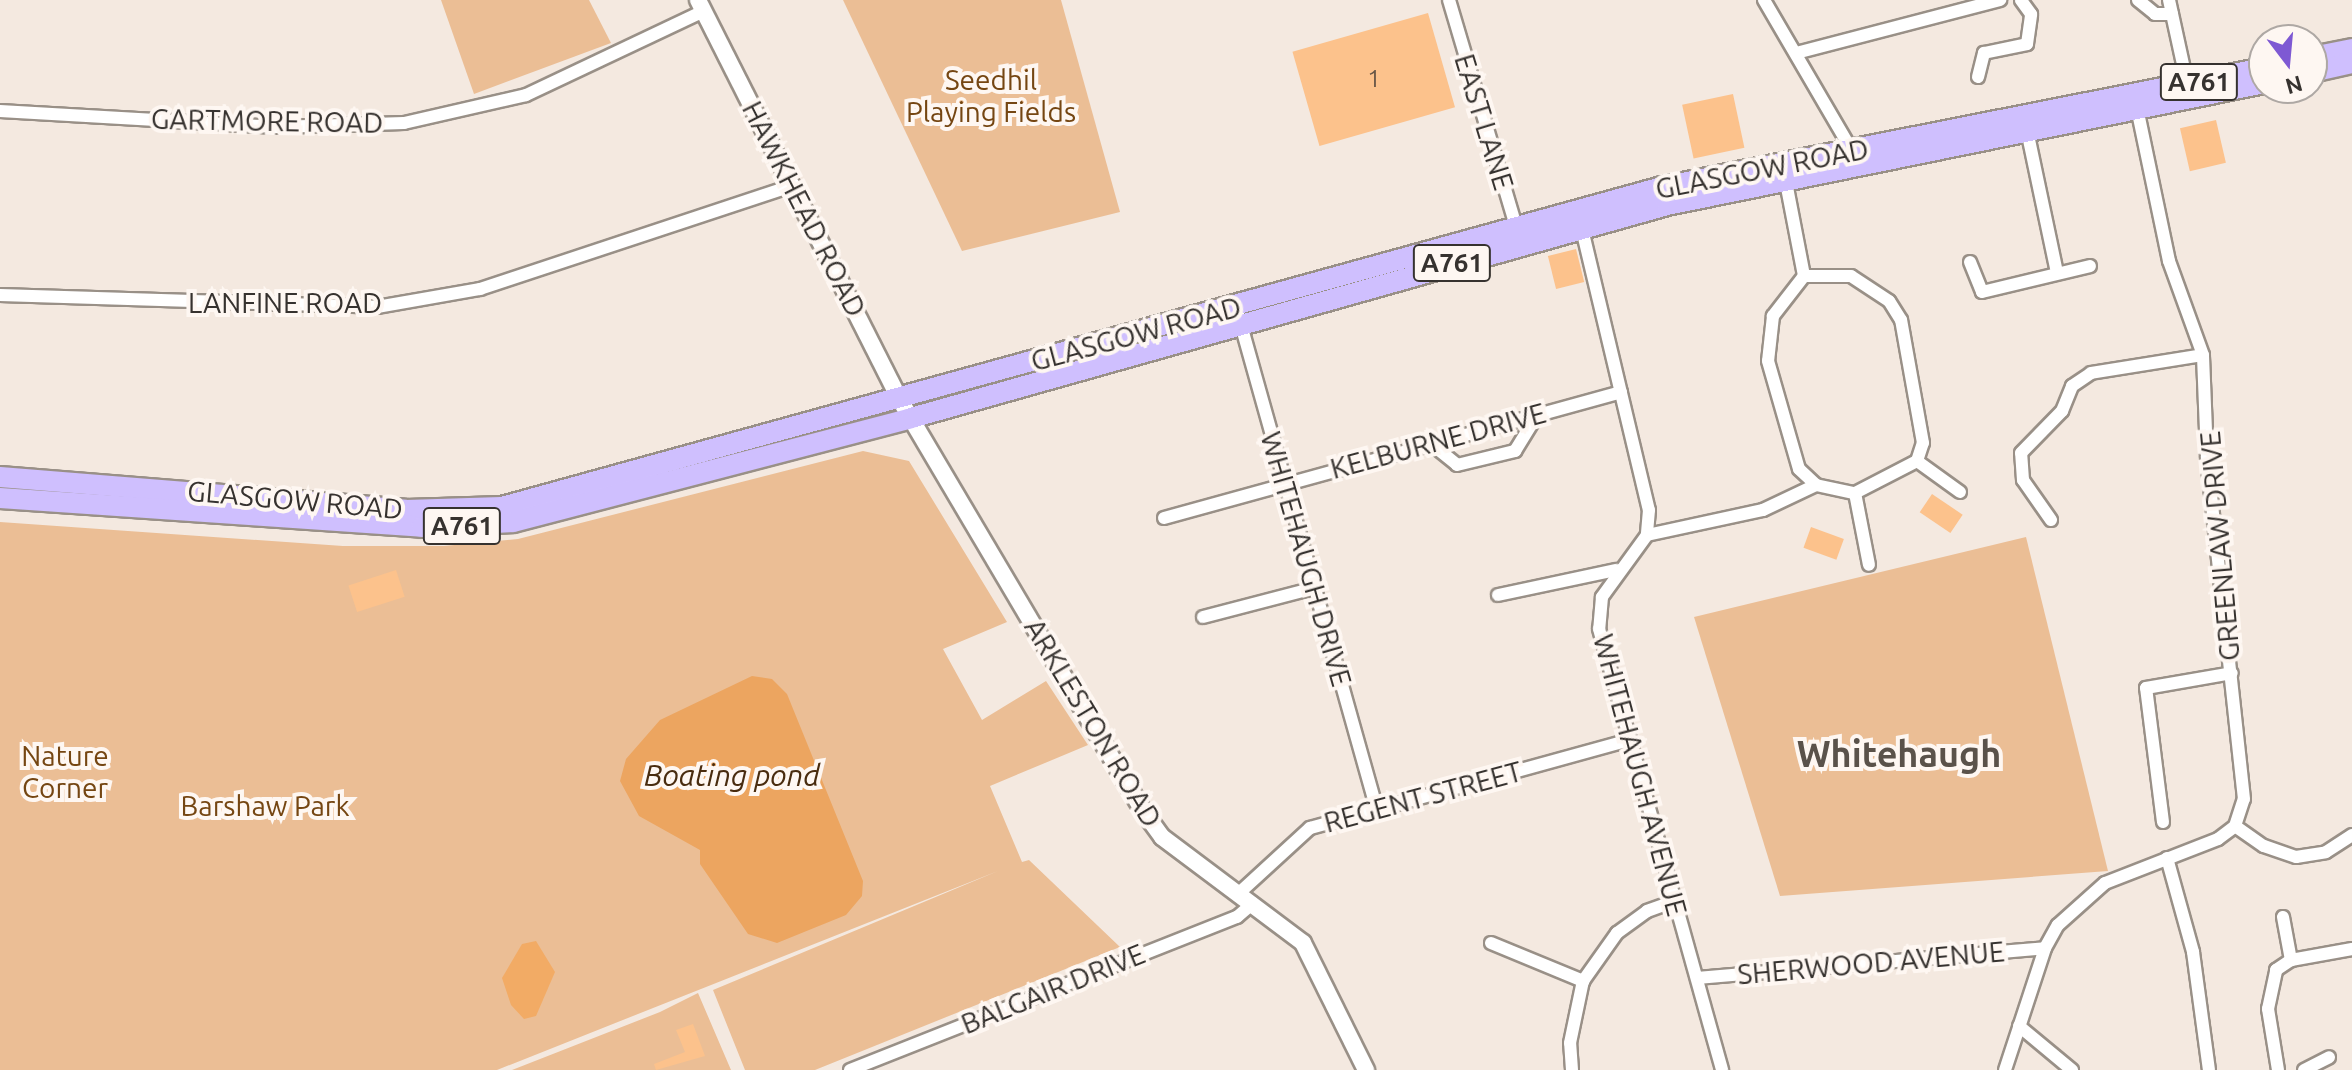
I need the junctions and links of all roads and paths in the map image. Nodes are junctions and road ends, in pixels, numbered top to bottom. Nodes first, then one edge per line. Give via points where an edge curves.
1 (1449, 0) edge
2 (1764, 0) edge
3 (2000, 0) edge
4 (2021, 0) edge
5 (2138, 0) edge
6 (2169, 0) edge
7 (701, 6) edge
8 (2172, 14) junction
9 (1800, 52) junction
10 (2328, 58) edge
11 (2351, 59) edge
12 (2328, 67) edge
13 (2248, 73) edge
14 (1978, 77) dead end
15 (2248, 85) edge
16 (2190, 92) junction
17 (2136, 104) junction
18 (0, 111) edge
19 (2028, 135) junction
20 (1856, 160) junction
21 (1785, 173) junction
22 (792, 186) junction
23 (1579, 219) junction
24 (1518, 235) junction
25 (1970, 262) dead end
26 (2090, 266) dead end
27 (2057, 273) junction
28 (1804, 276) junction
29 (0, 295) edge
30 (1238, 314) junction
31 (2203, 355) junction
32 (1621, 392) junction
33 (906, 409) junction
34 (1539, 412) junction
35 (1429, 442) junction
36 (1917, 461) junction
37 (0, 477) edge
38 (1284, 484) junction
39 (1816, 485) junction
40 (1960, 492) dead end
41 (1855, 493) junction
42 (0, 498) edge
43 (1164, 518) dead end
44 (2051, 520) dead end
45 (1647, 535) junction
46 (1869, 565) dead end
47 (1616, 570) junction
48 (1314, 588) junction
49 (1498, 595) dead end
50 (1203, 617) dead end
51 (2232, 673) junction
52 (1630, 740) junction
53 (1377, 810) junction
54 (2163, 822) dead end
55 (2235, 826) junction
56 (2352, 835) edge
57 (2167, 858) junction
58 (1238, 894) junction
59 (1672, 902) junction
60 (1253, 903) junction
61 (2283, 917) dead end
62 (1491, 943) dead end
63 (2045, 948) junction
64 (2352, 949) edge
65 (2291, 960) junction
66 (1697, 978) junction
67 (1583, 981) junction
68 (2019, 1026) junction
69 (2329, 1057) dead end
70 (850, 1070) edge
71 (1366, 1070) edge
72 (1572, 1070) edge
73 (1722, 1070) edge
74 (2005, 1070) edge
75 (2072, 1070) edge
76 (2209, 1070) edge
77 (2278, 1070) edge
78 (2304, 1070) edge

1 - 24 street, EAST LANE
2 - 9 street
3 - 9 street
4 - 14 street via 2030,6 2027,44 1984,53
5 - 8 street via 2155,14
6 - 8 street
7 - 18 street, GARTMORE ROAD via 526,95 404,123 277,127
7 - 22 street, HAWKHEAD ROAD
8 - 16 street
9 - 20 street
10 - 11 main road
11 - 12 main road
13 - 16 main road, GLASGOW ROAD / A761
15 - 16 main road, GLASGOW ROAD / A761
16 - 17 main road, GLASGOW ROAD / A761
17 - 19 main road, GLASGOW ROAD / A761
17 - 20 main road, GLASGOW ROAD / A761
17 - 31 street, GREENLAW DRIVE via 2180,304
19 - 20 main road, GLASGOW ROAD / A761
19 - 27 street
20 - 21 main road, GLASGOW ROAD / A761
21 - 23 main road, GLASGOW ROAD / A761
21 - 28 street
22 - 29 street, LANFINE ROAD via 480,289 377,307
22 - 33 street, HAWKHEAD ROAD
23 - 24 main road, GLASGOW ROAD / A761
23 - 32 street
24 - 30 main road, GLASGOW ROAD / A761
25 - 27 street via 1982,292
26 - 27 street
28 - 36 street via 1851,276 1889,301 1901,320 1924,426
28 - 39 street via 1773,316 1768,361 1788,445 1799,469
30 - 33 main road, GLASGOW ROAD / A761
30 - 38 street, WHITEHAUGH DRIVE
31 - 44 street via 2091,373 2072,386 2062,411 2021,453 2023,480
31 - 51 street, GREENLAW DRIVE via 2207,456
32 - 34 street, KELBURNE DRIVE
32 - 45 street via 1649,510
33 - 37 main road, GLASGOW ROAD / A761 via 502,507 406,510
33 - 42 main road, GLASGOW ROAD / A761 via 513,522 422,527
33 - 58 street, ARKLESTON ROAD via 1141,808 1162,837
34 - 35 street, KELBURNE DRIVE
34 - 35 street via 1515,451 1457,465
35 - 38 street, KELBURNE DRIVE
36 - 40 street
36 - 41 street
38 - 43 street, KELBURNE DRIVE
38 - 48 street, WHITEHAUGH DRIVE
39 - 41 street
39 - 45 street via 1763,510
41 - 46 street
45 - 47 street, WHITEHAUGH AVENUE
47 - 49 street
47 - 52 street, WHITEHAUGH AVENUE via 1602,597 1599,629
48 - 50 street
48 - 53 street, WHITEHAUGH DRIVE
51 - 54 street via 2146,688
51 - 55 street, GREENLAW DRIVE via 2244,799
52 - 53 street, REGENT STREET
52 - 59 street, WHITEHAUGH AVENUE
53 - 58 street, REGENT STREET via 1310,828
55 - 56 street via 2264,846 2296,857 2326,852
55 - 57 street via 2218,839
57 - 63 street via 2105,883 2077,904
57 - 76 street via 2193,952
58 - 60 street, ARKLESTON ROAD
59 - 66 street, WHITEHAUGH AVENUE
59 - 67 street via 1617,933
60 - 70 street, BALGAIR DRIVE via 1237,917
60 - 71 street, ARKLESTON ROAD via 1303,943
61 - 65 street
62 - 67 street
63 - 66 street, SHERWOOD AVENUE
63 - 68 street
64 - 65 street
65 - 77 street via 2276,970 2268,987
66 - 73 street, WHITEHAUGH AVENUE
67 - 72 street via 1570,1043
68 - 74 street
68 - 75 street
69 - 78 street

